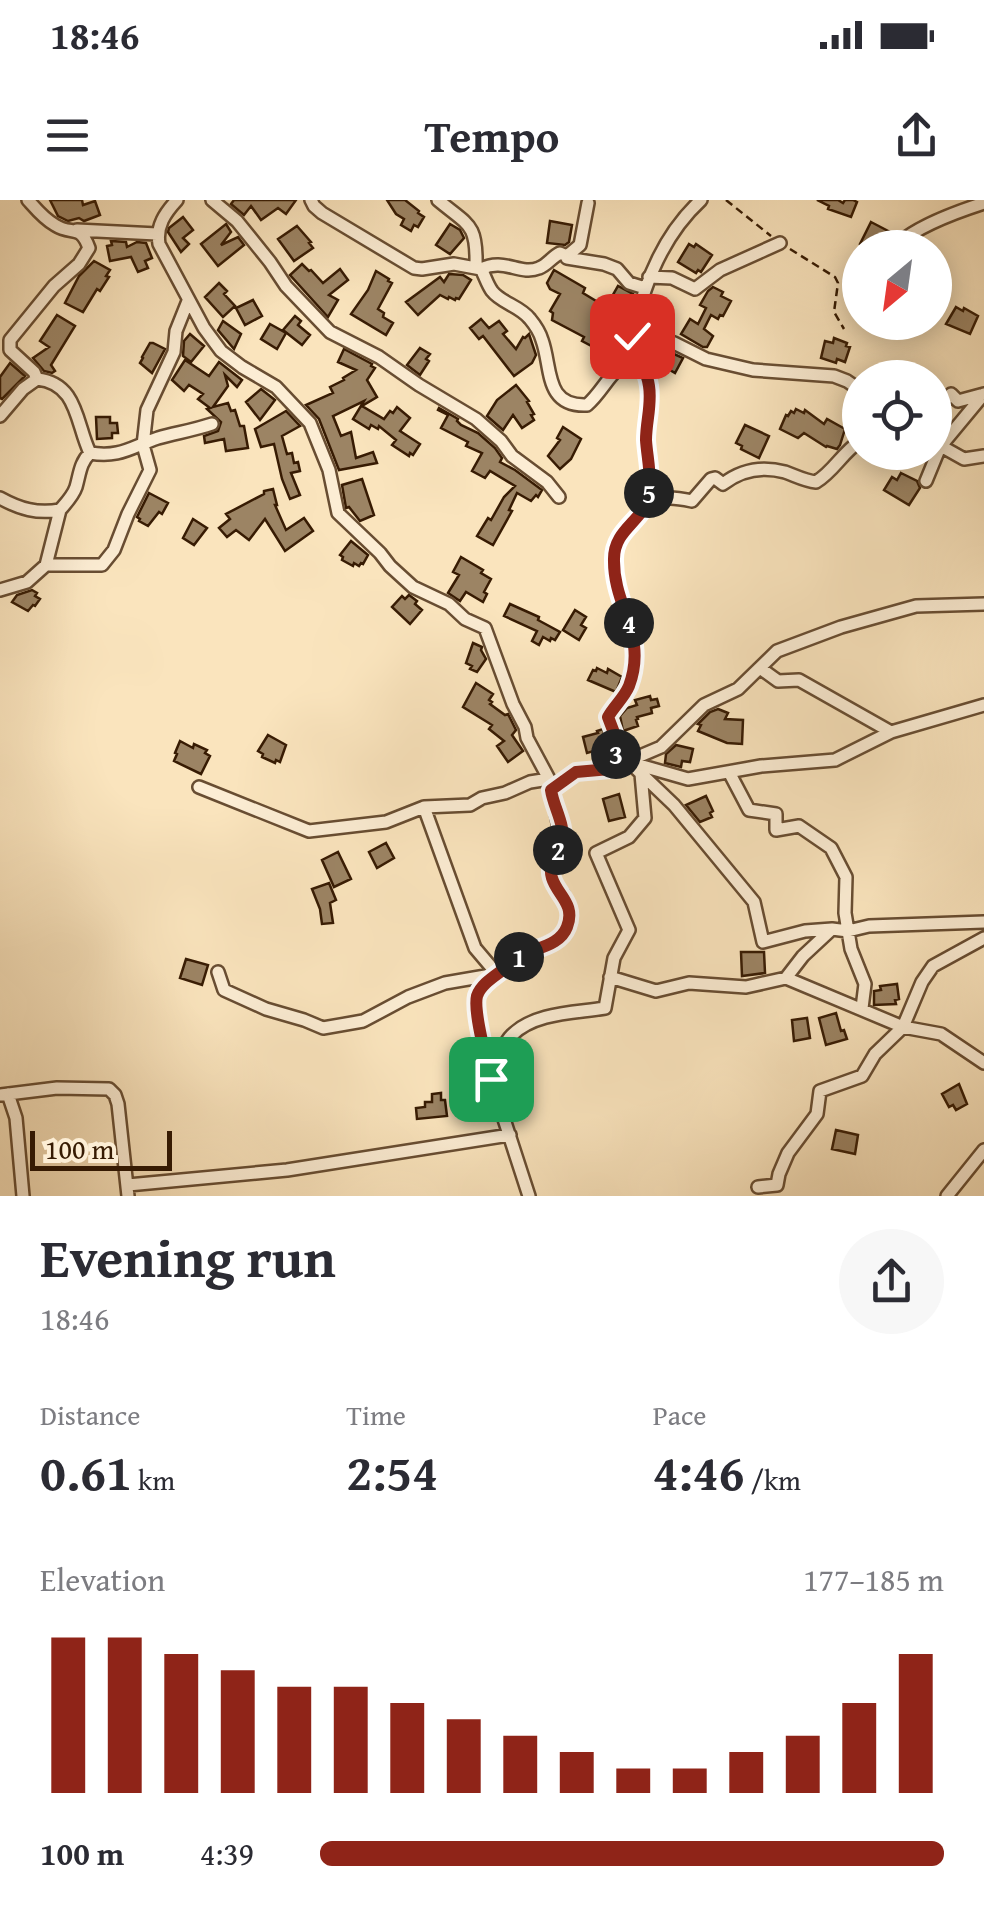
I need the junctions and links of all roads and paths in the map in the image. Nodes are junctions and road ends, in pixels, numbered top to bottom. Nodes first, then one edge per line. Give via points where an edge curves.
1 (28, 200) edge
2 (177, 200) edge
3 (212, 200) edge
4 (311, 200) edge
5 (438, 200) edge
6 (701, 200) edge
7 (726, 200) edge
8 (588, 203) dead end
9 (984, 203) edge
10 (77, 230) junction
11 (917, 230) edge
12 (157, 234) junction
13 (780, 243) junction
14 (567, 256) junction
15 (478, 268) junction
16 (647, 282) junction
17 (188, 301) junction
18 (842, 326) edge
19 (634, 328) junction
20 (646, 374) junction
21 (37, 378) junction
22 (842, 379) edge
23 (984, 394) edge
24 (952, 395) edge
25 (0, 416) edge
26 (212, 424) dead end
27 (952, 431) edge
28 (142, 445) junction
29 (90, 452) junction
30 (952, 452) edge
31 (842, 456) edge
32 (984, 456) edge
33 (930, 470) edge
34 (926, 480) dead end
35 (559, 496) dead end
36 (0, 498) edge
37 (643, 509) junction
38 (60, 510) junction
39 (46, 565) junction
40 (0, 590) edge
41 (984, 604) edge
42 (760, 668) junction
43 (984, 705) edge
44 (892, 732) junction
45 (628, 762) junction
46 (729, 772) junction
47 (642, 774) junction
48 (550, 784) junction
49 (199, 787) dead end
50 (424, 807) junction
51 (984, 922) edge
52 (832, 930) junction
53 (848, 931) junction
54 (984, 938) edge
55 (218, 972) dead end
56 (497, 974) junction
57 (610, 977) junction
58 (786, 978) junction
59 (862, 1008) junction
60 (903, 1026) junction
61 (984, 1063) edge
62 (491, 1079) junction
63 (4, 1094) edge
64 (510, 1135) junction
65 (984, 1150) edge
66 (758, 1187) dead end
67 (778, 1190) edge
68 (128, 1191) edge
69 (23, 1196) edge
70 (529, 1196) edge
71 (948, 1196) edge

1 - 10 street via 56,226
2 - 12 street
3 - 35 street via 330,332 476,418
4 - 15 street via 414,268
5 - 15 street via 475,235
6 - 16 street via 673,232
7 - 13 path
8 - 14 street via 580,245
9 - 11 street
10 - 12 street
10 - 21 street via 88,253 10,340 10,350
12 - 17 street
13 - 16 street via 695,288 672,278
13 - 18 path via 835,278 834,312
14 - 15 street via 554,255 533,270
14 - 16 street via 617,269 630,283
15 - 20 street via 494,293 529,317 542,340 549,378 572,404 587,406 623,364
16 - 19 street
17 - 28 street via 174,352 146,410
17 - 48 street via 221,351 276,387 310,422 344,520 412,587 485,628
19 - 20 street via 632,342
19 - 22 street via 706,359
20 - 37 street via 649,493
21 - 25 street
21 - 29 street via 68,396
23 - 24 street via 958,401
23 - 27 street
26 - 28 street
28 - 29 street
28 - 39 street via 150,470 114,550 102,565
29 - 38 street via 76,490
30 - 32 street via 964,459
31 - 37 street via 816,482 753,470 722,484 712,479 692,501 661,497
33 - 34 street
36 - 38 street via 25,510
37 - 48 street via 614,548 614,575 635,644 631,680 608,717 619,746 610,769 576,772
38 - 39 street
39 - 40 street via 27,582
41 - 42 street via 916,606 841,627 777,651
42 - 44 street via 778,681 799,680
42 - 45 street via 738,689 704,706 661,747
43 - 44 street
44 - 46 street via 835,760
45 - 46 street via 688,780
45 - 47 street
46 - 53 street via 748,810 776,814 776,830 799,826 830,848 846,877
47 - 52 street via 754,902 763,942
47 - 57 street via 644,818 629,837 596,854 630,930
48 - 50 street via 470,806
48 - 56 street via 562,842 550,873 564,894 568,926 558,939
49 - 50 street via 308,831 386,822
50 - 56 street via 475,948
51 - 53 street
52 - 53 street
52 - 58 street
53 - 59 street via 866,984
54 - 60 street via 933,966
55 - 56 street via 224,990 324,1028 364,1021 444,984
56 - 62 street via 477,996
57 - 58 street via 656,991
57 - 62 street via 605,1008 542,1018 512,1034
58 - 59 street
59 - 60 street
60 - 61 street via 940,1034
60 - 67 street via 862,1076 820,1091 817,1114 778,1174
62 - 64 street
63 - 68 street via 109,1088 118,1104
63 - 69 street via 16,1118
64 - 68 street
64 - 70 street
65 - 71 street
66 - 67 street

